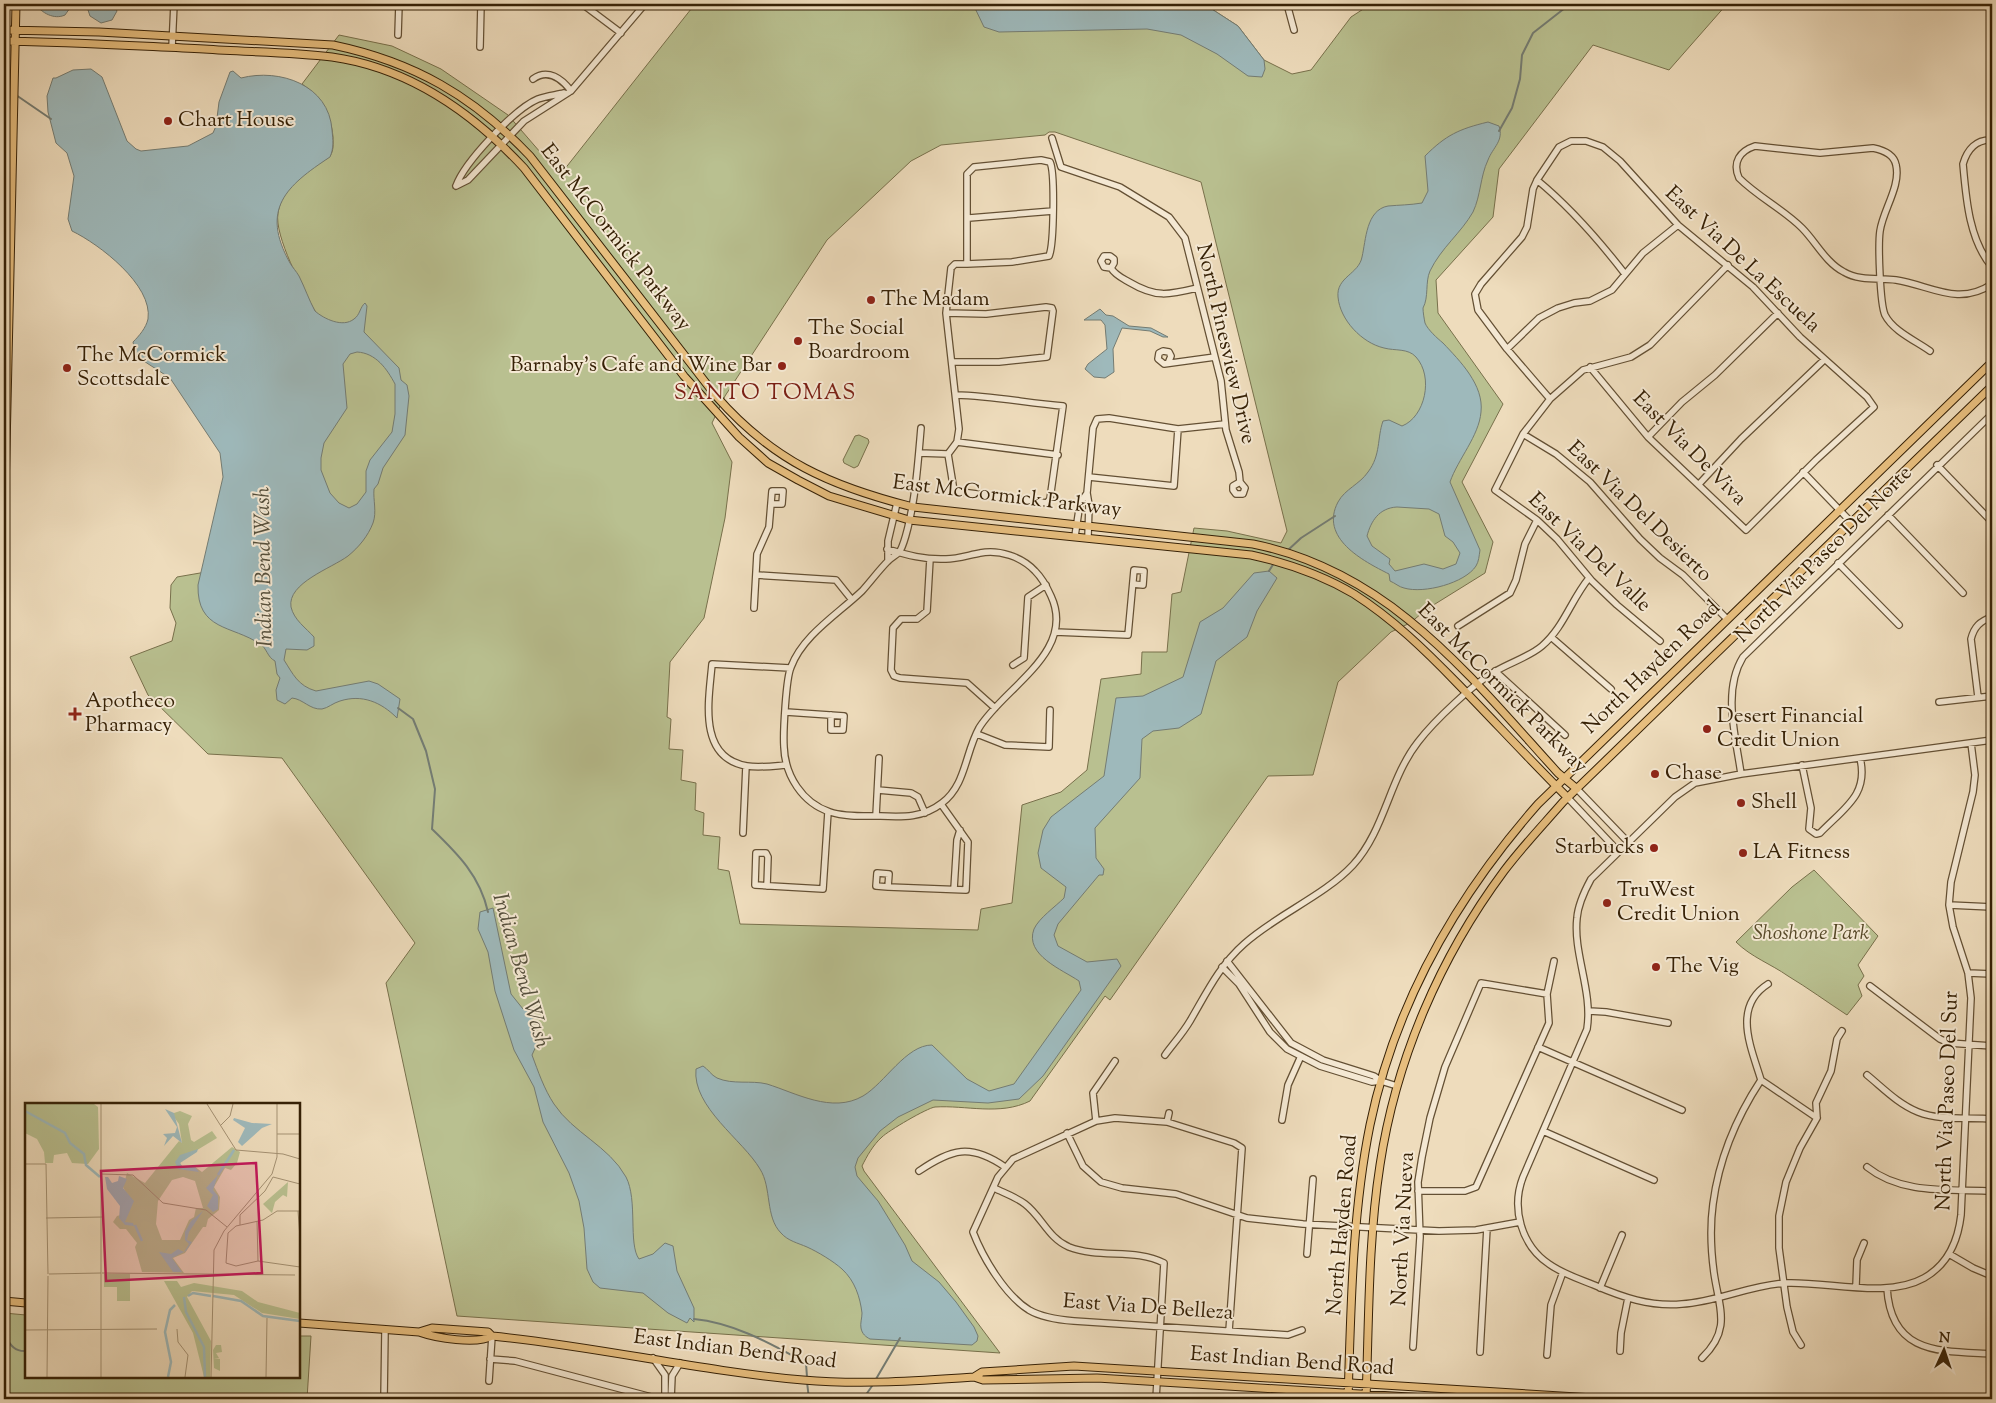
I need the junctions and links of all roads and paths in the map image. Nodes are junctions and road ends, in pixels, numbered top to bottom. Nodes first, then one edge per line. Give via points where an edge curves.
1 (16, 4) edge
2 (174, 4) edge
3 (398, 4) edge
4 (481, 4) edge
5 (567, 4) edge
6 (644, 4) edge
7 (1286, 4) edge
8 (4, 30) edge
9 (15, 30) junction
10 (1294, 30) dead end
11 (621, 33) junction
12 (398, 35) dead end
13 (172, 36) junction
14 (4, 41) edge
15 (14, 41) junction
16 (480, 47) dead end
17 (172, 48) junction
18 (382, 58) junction
19 (377, 68) junction
20 (533, 79) dead end
21 (571, 91) junction
22 (502, 128) junction
23 (510, 135) junction
24 (493, 136) junction
25 (1052, 138) dead end
26 (1992, 140) edge
27 (501, 143) junction
28 (1537, 180) junction
29 (1053, 211) junction
30 (969, 218) junction
31 (1678, 225) junction
32 (968, 264) junction
33 (1728, 265) junction
34 (1992, 267) edge
35 (1111, 268) dead end
36 (1625, 274) junction
37 (1881, 279) junction
38 (1992, 284) edge
39 (1197, 288) junction
40 (946, 313) junction
41 (1778, 313) junction
42 (1507, 349) junction
43 (1930, 351) dead end
44 (1215, 357) junction
45 (1824, 360) junction
46 (1169, 361) dead end
47 (952, 362) junction
48 (1992, 362) edge
49 (1590, 367) junction
50 (1992, 386) edge
51 (956, 395) junction
52 (1550, 399) junction
53 (1991, 418) edge
54 (1225, 424) junction
55 (746, 428) junction
56 (921, 428) dead end
57 (1178, 429) junction
58 (1523, 434) junction
59 (739, 437) junction
60 (1648, 437) junction
61 (958, 442) junction
62 (919, 453) junction
63 (948, 454) junction
64 (1058, 455) junction
65 (1937, 465) junction
66 (1803, 472) junction
67 (1089, 477) junction
68 (1240, 482) dead end
69 (1700, 483) junction
70 (1087, 492) junction
71 (771, 504) dead end
72 (897, 504) junction
73 (913, 507) junction
74 (1840, 510) junction
75 (1888, 515) junction
76 (894, 516) junction
77 (910, 520) junction
78 (1537, 520) junction
79 (1992, 522) edge
80 (1852, 523) junction
81 (1076, 524) junction
82 (1089, 525) junction
83 (1074, 536) junction
84 (4, 537) edge
85 (1088, 537) junction
86 (887, 550) junction
87 (899, 553) junction
88 (930, 559) junction
89 (888, 561) junction
90 (1838, 563) junction
91 (756, 575) junction
92 (1589, 578) junction
93 (1133, 584) dead end
94 (1046, 585) junction
95 (1964, 593) dead end
96 (852, 600) junction
97 (754, 608) dead end
98 (1992, 617) edge
99 (1728, 619) junction
100 (1899, 625) dead end
101 (1458, 626) dead end
102 (1055, 632) junction
103 (1551, 637) junction
104 (1660, 641) dead end
105 (1013, 665) dead end
106 (790, 668) junction
107 (1495, 672) junction
108 (1477, 686) junction
109 (1611, 689) dead end
110 (1467, 694) junction
111 (1992, 696) edge
112 (1978, 697) junction
113 (1939, 702) dead end
114 (995, 708) junction
115 (1050, 710) dead end
116 (786, 712) junction
117 (831, 715) dead end
118 (977, 734) junction
119 (1565, 735) dead end
120 (1992, 740) edge
121 (1971, 743) junction
122 (879, 758) dead end
123 (1860, 758) junction
124 (1802, 765) junction
125 (746, 766) junction
126 (786, 766) junction
127 (1741, 774) junction
128 (1564, 778) junction
129 (1556, 786) junction
130 (1577, 789) junction
131 (878, 790) junction
132 (1568, 798) junction
133 (941, 804) junction
134 (828, 812) junction
135 (925, 813) junction
136 (876, 816) junction
137 (960, 830) junction
138 (743, 833) dead end
139 (1628, 842) junction
140 (1618, 851) junction
141 (767, 886) junction
142 (888, 887) dead end
143 (954, 889) junction
144 (1949, 905) junction
145 (1992, 907) edge
146 (1227, 961) junction
147 (1554, 962) dead end
148 (1222, 967) junction
149 (1968, 974) junction
150 (1992, 974) edge
151 (1768, 984) dead end
152 (1870, 986) dead end
153 (1547, 994) junction
154 (1589, 1011) junction
155 (1668, 1023) dead end
156 (1842, 1031) dead end
157 (1969, 1045) junction
158 (1992, 1046) edge
159 (1538, 1047) junction
160 (1165, 1054) dead end
161 (1302, 1055) junction
162 (1115, 1061) dead end
163 (1574, 1063) junction
164 (1867, 1075) dead end
165 (1761, 1080) junction
166 (1381, 1081) junction
167 (1397, 1086) junction
168 (1682, 1110) dead end
169 (1169, 1113) dead end
170 (1965, 1117) junction
171 (1817, 1118) junction
172 (1992, 1118) edge
173 (1282, 1120) dead end
174 (1096, 1121) junction
175 (1167, 1122) junction
176 (1543, 1132) junction
177 (1067, 1133) junction
178 (1005, 1167) junction
179 (1867, 1167) dead end
180 (919, 1171) dead end
181 (1313, 1179) dead end
182 (1654, 1180) dead end
183 (994, 1188) junction
184 (1961, 1189) junction
185 (1418, 1190) junction
186 (1992, 1191) edge
187 (1238, 1215) junction
188 (1520, 1222) junction
189 (1308, 1224) junction
190 (1356, 1227) junction
191 (1373, 1228) junction
192 (1487, 1228) junction
193 (1420, 1230) junction
194 (1622, 1235) dead end
195 (1864, 1243) dead end
196 (1307, 1254) dead end
197 (1949, 1254) junction
198 (1564, 1272) junction
199 (1992, 1276) edge
200 (1784, 1283) junction
201 (1856, 1286) junction
202 (1600, 1288) junction
203 (1887, 1288) junction
204 (1719, 1297) junction
205 (1628, 1298) junction
206 (4, 1301) edge
207 (25, 1303) edge
208 (300, 1323) edge
209 (1160, 1327) junction
210 (385, 1330) junction
211 (1229, 1330) junction
212 (1302, 1330) dead end
213 (492, 1336) junction
214 (1801, 1345) dead end
215 (1413, 1347) dead end
216 (1620, 1351) dead end
217 (1480, 1352) dead end
218 (1992, 1354) edge
219 (1547, 1355) dead end
220 (652, 1358) junction
221 (1702, 1358) dead end
222 (490, 1359) junction
223 (680, 1363) junction
224 (1157, 1371) junction
225 (974, 1377) junction
226 (489, 1381) dead end
227 (1157, 1382) junction
228 (1349, 1383) junction
229 (1366, 1384) junction
230 (1348, 1397) edge
231 (1366, 1397) edge
232 (384, 1399) edge
233 (659, 1399) edge
234 (665, 1399) edge
235 (671, 1399) edge
236 (1156, 1399) edge
237 (1442, 1399) edge
238 (1610, 1399) edge

1 - 9 main road
2 - 13 street
3 - 12 street
4 - 16 street
5 - 11 street via 585,6
6 - 11 street
7 - 10 street
8 - 9 main road, East McCormick Parkway
9 - 13 main road, East McCormick Parkway
9 - 15 main road
11 - 21 street
13 - 17 street
13 - 18 main road, East McCormick Parkway via 333,45
14 - 15 main road, East McCormick Parkway
15 - 17 main road, East McCormick Parkway
15 - 84 main road
17 - 19 main road, East McCormick Parkway via 332,57
18 - 19 main road
18 - 22 main road, East McCormick Parkway via 441,83 467,99
19 - 24 main road, East McCormick Parkway via 448,101
20 - 21 street via 540,74 551,75 562,80
21 - 22 street via 538,100 522,109
21 - 23 street via 524,121
22 - 23 main road, East McCormick Parkway
22 - 24 street
23 - 27 street
23 - 55 main road, East McCormick Parkway via 534,161 716,396
24 - 27 main road, East McCormick Parkway
24 - 27 street via 461,173 456,186 468,180
25 - 39 street, North Pinesview Drive via 1061,167 1120,187 1169,217 1185,238
26 - 34 street via 1972,147 1963,164 1973,229
27 - 59 main road, East McCormick Parkway via 524,168 684,376
28 - 31 street, East Via De La Escuela via 1559,147 1571,141 1586,141 1603,147 1620,161
28 - 36 street via 1590,229
28 - 42 street via 1522,237 1475,294 1478,310
29 - 30 street
29 - 30 street via 1053,171 1046,160 974,167 968,171
29 - 32 street via 1049,256
30 - 32 street
31 - 33 street, East Via De La Escuela
31 - 36 street via 1643,253
32 - 40 street via 959,263 951,268
33 - 41 street, East Via De La Escuela
33 - 49 street via 1650,345 1631,357
35 - 39 street via 1118,276 1155,294
36 - 42 street via 1602,297 1558,308 1539,318
37 - 37 street via 1880,232 1897,174 1891,155 1874,148 1820,153 1755,146 1739,155 1736,168 1739,178 1802,228 1833,265 1851,276
37 - 38 street via 1898,280 1950,294 1974,293
37 - 43 street via 1885,315 1897,328
39 - 44 street, North Pinesview Drive
40 - 47 street
40 - 47 street via 986,314 1052,308 1053,314 1048,356 999,362
41 - 45 street, East Via De La Escuela
41 - 60 street
42 - 52 street
44 - 46 street via 1175,363
44 - 54 street, North Pinesview Drive via 1222,381
45 - 66 street, East Via De La Escuela via 1874,407
45 - 69 street
47 - 51 street
48 - 74 main road, North Hayden Road
49 - 52 street via 1575,375
49 - 60 street, East Via De Viva
50 - 80 main road, North Hayden Road
51 - 61 street via 960,429
51 - 64 street via 1063,406
52 - 58 street
53 - 65 street, North Via Paseo Del Norte
54 - 57 street
54 - 68 street, North Pinesview Drive via 1240,472
55 - 59 main road
55 - 72 main road, East McCormick Parkway via 804,469 834,484
56 - 62 street
57 - 67 street via 1097,419 1093,428
57 - 67 street via 1174,486
58 - 78 street, East Via Del Valle via 1495,490
58 - 99 street, East Via Del Desierto via 1556,454 1590,482 1640,539
59 - 76 main road, East McCormick Parkway via 768,462 798,480 830,496
60 - 69 street, East Via De Viva
61 - 63 street
61 - 64 street
62 - 63 street
62 - 73 street
63 - 64 street via 954,490 1047,503
65 - 75 street, North Via Paseo Del Norte
65 - 79 street
66 - 69 street, East Via De Viva via 1746,530
66 - 74 street
67 - 70 street
70 - 81 street via 1080,503
70 - 82 street
71 - 91 street via 769,527 757,554
72 - 73 main road, East McCormick Parkway
72 - 76 street
73 - 77 street
73 - 81 main road, East McCormick Parkway
74 - 80 street
74 - 99 main road, North Hayden Road
75 - 90 street, North Via Paseo Del Norte
75 - 95 street
76 - 77 main road, East McCormick Parkway
76 - 86 street
77 - 83 main road, East McCormick Parkway
77 - 87 street
78 - 92 street, East Via Del Valle via 1557,538
78 - 101 street via 1510,593
80 - 130 main road, North Hayden Road
81 - 82 main road, East McCormick Parkway
81 - 83 street
82 - 85 street
82 - 108 main road, East McCormick Parkway via 1252,544 1307,558 1356,581 1399,610
83 - 85 main road, East McCormick Parkway
85 - 110 main road, East McCormick Parkway via 1251,555 1318,576 1353,594 1391,620
86 - 87 street
86 - 89 street
87 - 88 street
87 - 89 street
88 - 94 street via 950,560 984,552 1015,556 1035,570
88 - 114 street via 927,611 917,619 901,619 892,628 891,670 900,678 967,682
89 - 96 street
90 - 100 street
90 - 127 street, North Via Paseo Del Norte via 1739,663 1732,689
91 - 96 street via 836,580
91 - 97 street
92 - 103 street via 1576,593 1564,622
92 - 104 street, East Via Del Valle
93 - 102 street via 1128,636
94 - 102 street via 1056,613
94 - 105 street via 1028,597 1024,658
96 - 106 street via 804,643
98 - 112 street via 1979,624 1971,639
99 - 128 main road, North Hayden Road
102 - 114 street via 1046,656
103 - 107 street via 1530,654
103 - 109 street
106 - 116 street
106 - 125 street via 712,664 708,722 713,740 725,757
107 - 108 street
107 - 119 street
108 - 110 street
108 - 128 main road, East McCormick Parkway
110 - 129 main road, East McCormick Parkway
110 - 146 street via 1417,743 1396,776 1374,834 1354,864 1268,925
111 - 112 street
112 - 113 street
114 - 118 street
115 - 118 street via 1049,747 1005,745
116 - 117 street
116 - 126 street
118 - 133 street via 959,783
120 - 121 street
121 - 123 street
121 - 144 street, North Via Paseo Del Sur via 1975,775 1973,792 1951,882
122 - 131 street
123 - 124 street
123 - 124 street via 1863,775 1860,789 1816,834 1809,829 1811,808
124 - 127 street
125 - 126 street
125 - 138 street
126 - 134 street via 798,790
127 - 139 street via 1710,778 1684,789
128 - 129 main road, North Hayden Road
128 - 130 main road, East McCormick Parkway
129 - 132 main road, East McCormick Parkway
129 - 166 main road, North Hayden Road via 1487,866 1449,924 1412,996
130 - 132 main road, North Hayden Road
130 - 139 street, East McCormick Parkway
131 - 135 street via 912,793 918,797
131 - 136 street
132 - 140 street, East McCormick Parkway
132 - 167 main road, North Hayden Road via 1504,870 1464,931 1432,993
133 - 135 street
133 - 137 street
134 - 136 street
134 - 141 street via 823,889
135 - 136 street via 909,817
137 - 143 street
137 - 143 street via 968,842 966,890
139 - 140 street
140 - 154 street via 1591,879 1576,917
141 - 141 street via 768,858 766,853 756,853 755,885
142 - 143 street
144 - 145 street
144 - 149 street, North Via Paseo Del Sur
146 - 148 street
146 - 161 street via 1277,1028
147 - 153 street
148 - 160 street via 1189,1022
148 - 161 street via 1239,984 1270,1032
149 - 150 street
149 - 157 street, North Via Paseo Del Sur via 1971,998
151 - 165 street via 1759,990 1746,1014
152 - 157 street via 1940,1040
153 - 159 street via 1549,1023
153 - 185 street, North Via Nueva via 1481,983 1436,1096
154 - 155 street
154 - 163 street via 1586,1034
156 - 171 street via 1837,1039 1831,1071 1816,1103
157 - 158 street
157 - 170 street, North Via Paseo Del Sur
159 - 163 street
159 - 185 street via 1476,1187 1464,1191
161 - 166 street via 1320,1066 1372,1082
161 - 173 street via 1288,1085
162 - 174 street via 1094,1093
163 - 168 street
163 - 176 street
164 - 170 street via 1898,1101 1919,1112
165 - 171 street
165 - 204 street via 1731,1134 1713,1205 1712,1250
166 - 167 street
166 - 190 main road, North Hayden Road via 1364,1160
167 - 191 main road, North Hayden Road via 1380,1165
169 - 175 street
170 - 172 street
170 - 184 street, North Via Paseo Del Sur
171 - 200 street via 1791,1166 1783,1196 1778,1229
174 - 175 street via 1115,1118
174 - 177 street
175 - 187 street via 1242,1148
176 - 182 street
176 - 188 street via 1521,1184 1518,1197
177 - 178 street via 1021,1154
177 - 187 street via 1083,1166 1101,1182 1122,1188 1176,1194
178 - 180 street via 978,1153 954,1152 941,1156
178 - 183 street, East Via De Belleza
179 - 184 street via 1894,1184
181 - 189 street
183 - 209 street via 1026,1204 1046,1230 1067,1246 1093,1254 1152,1257 1164,1263
183 - 209 street, East Via De Belleza via 970,1232 981,1255 1004,1286 1029,1310 1062,1320
184 - 186 street
184 - 197 street, North Via Paseo Del Sur via 1958,1235
185 - 193 street, North Via Nueva
187 - 189 street
187 - 211 street
188 - 192 street
188 - 198 street via 1536,1253
189 - 190 street
189 - 196 street
190 - 191 street
190 - 228 main road, North Hayden Road
191 - 193 street
191 - 229 main road, North Hayden Road
192 - 193 street
192 - 217 street
193 - 215 street, North Via Nueva
194 - 202 street
195 - 201 street via 1857,1260
197 - 199 street
197 - 203 street via 1934,1272 1924,1278 1904,1286
198 - 202 street
198 - 219 street via 1551,1305
200 - 201 street
200 - 204 street
200 - 214 street via 1789,1320
201 - 203 street
202 - 205 street
203 - 218 street via 1888,1303 1895,1321 1919,1344 1942,1351
204 - 205 street via 1676,1304 1654,1304
204 - 221 street via 1721,1328 1717,1340
205 - 216 street
206 - 207 main road
208 - 210 main road, East Indian Bend Road
209 - 211 street, East Via De Belleza
209 - 224 street
210 - 213 main road, East Indian Bend Road via 484,1341
210 - 232 street
211 - 212 street, East Via De Belleza via 1288,1335
213 - 220 main road, East Indian Bend Road
213 - 222 street
220 - 223 main road, East Indian Bend Road
220 - 234 street via 665,1375
222 - 226 street
222 - 233 street via 515,1361
223 - 225 main road, East Indian Bend Road via 814,1381 886,1382
223 - 235 street via 672,1376
224 - 225 main road, East Indian Bend Road via 1043,1367 982,1372
224 - 227 street
224 - 228 main road, East Indian Bend Road
225 - 227 main road, East Indian Bend Road via 983,1380 1097,1378
227 - 230 main road, East Indian Bend Road
227 - 236 street
228 - 229 main road, East Indian Bend Road
228 - 230 main road, North Hayden Road
229 - 231 main road, North Hayden Road
229 - 238 main road, East Indian Bend Road
230 - 231 main road, East Indian Bend Road
231 - 237 main road, East Indian Bend Road

